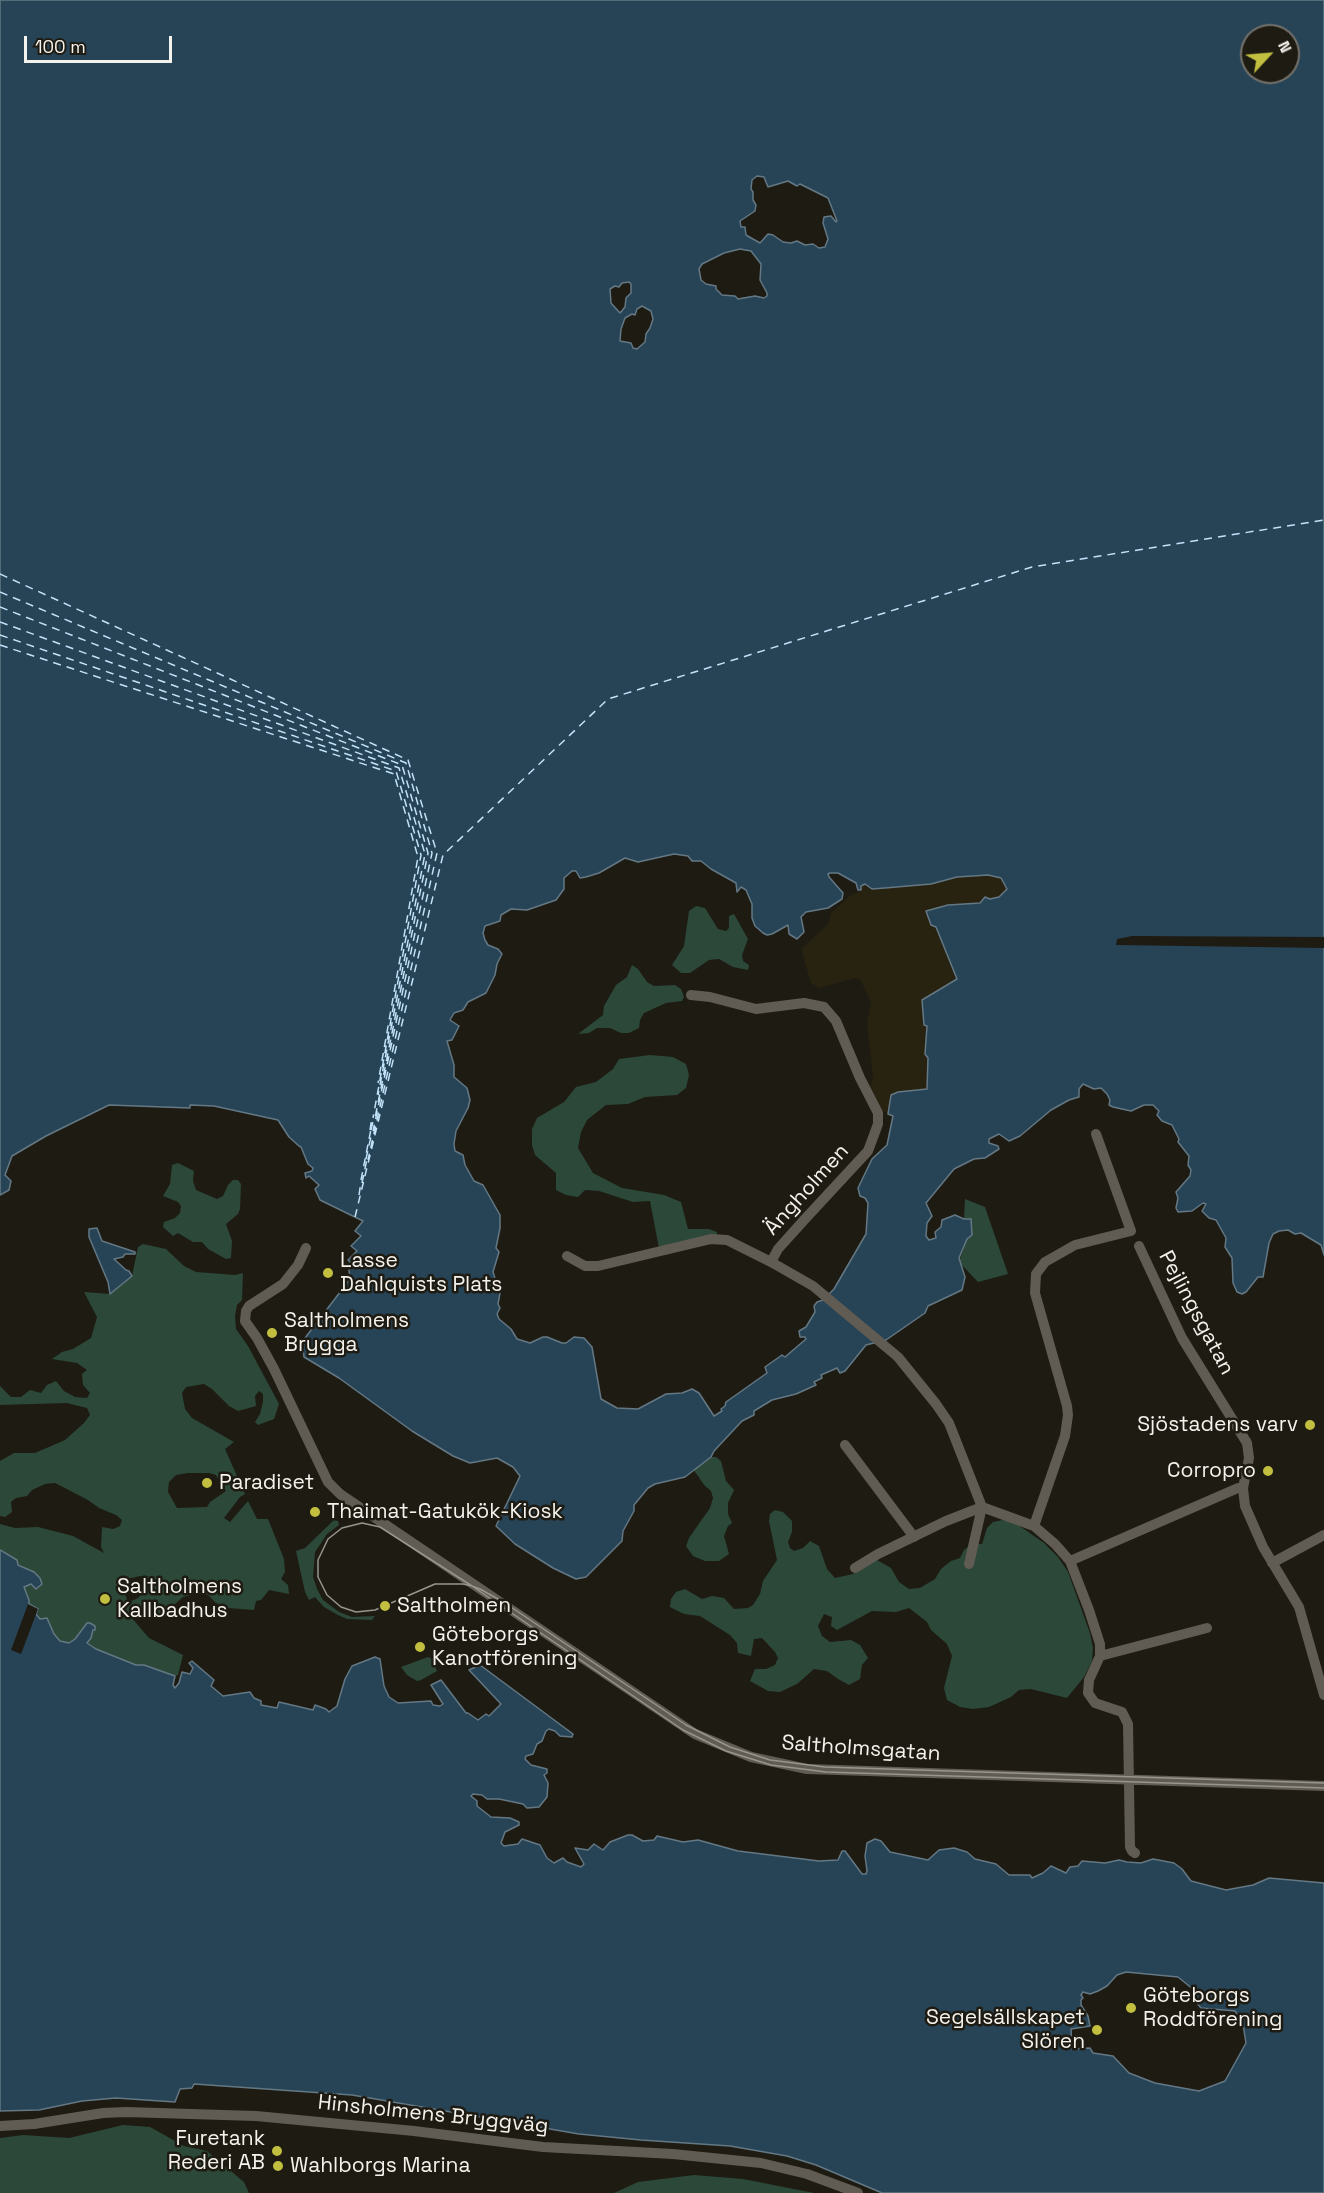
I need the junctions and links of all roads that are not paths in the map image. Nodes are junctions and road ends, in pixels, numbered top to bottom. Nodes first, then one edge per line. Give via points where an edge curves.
1 (691, 995) dead end
2 (1096, 1134) dead end
3 (1138, 1246) dead end
4 (306, 1248) dead end
5 (567, 1256) dead end
6 (771, 1262) junction
7 (845, 1445) dead end
8 (1243, 1488) junction
9 (982, 1507) junction
10 (1034, 1526) junction
11 (1324, 1535) edge
12 (914, 1537) junction
13 (1070, 1562) junction
14 (1272, 1563) junction
15 (969, 1564) dead end
16 (855, 1568) dead end
17 (1206, 1628) dead end
18 (1100, 1656) junction
19 (1324, 1695) edge
20 (1129, 1780) junction
21 (1324, 1786) edge
22 (1135, 1853) dead end
23 (0, 2126) edge
24 (858, 2193) edge

1 - 6 street, Ängholmen via 756,1009 804,1002 824,1006 836,1022 878,1113 868,1151 798,1226
2 - 10 street via 1131,1231 1075,1245 1045,1262 1036,1274 1035,1293 1068,1415 1065,1436
3 - 8 street, Pejlingsgatan via 1186,1347 1247,1443 1249,1458
4 - 20 street, Saltholmsgatan via 283,1284 249,1306 245,1321 274,1369 328,1482 340,1494 665,1715 721,1746 791,1766
5 - 6 street, Ängholmen via 585,1266 598,1266 721,1239
6 - 9 street, Ängholmen via 813,1286 898,1357 944,1415
7 - 12 street
8 - 13 street
8 - 14 street, Pejlingsgatan via 1249,1517
9 - 10 street
9 - 12 street
9 - 15 street
10 - 13 street
11 - 14 street
12 - 16 street
13 - 18 street via 1098,1634
14 - 19 street, Pejlingsgatan via 1302,1617
17 - 18 street
18 - 20 street via 1089,1680 1088,1694 1095,1703 1125,1715 1130,1734
20 - 21 street, Saltholmsgatan
20 - 22 street via 1130,1846
23 - 24 street, Hinsholmens Bryggväg via 126,2112 256,2116 543,2147 761,2163 807,2174

